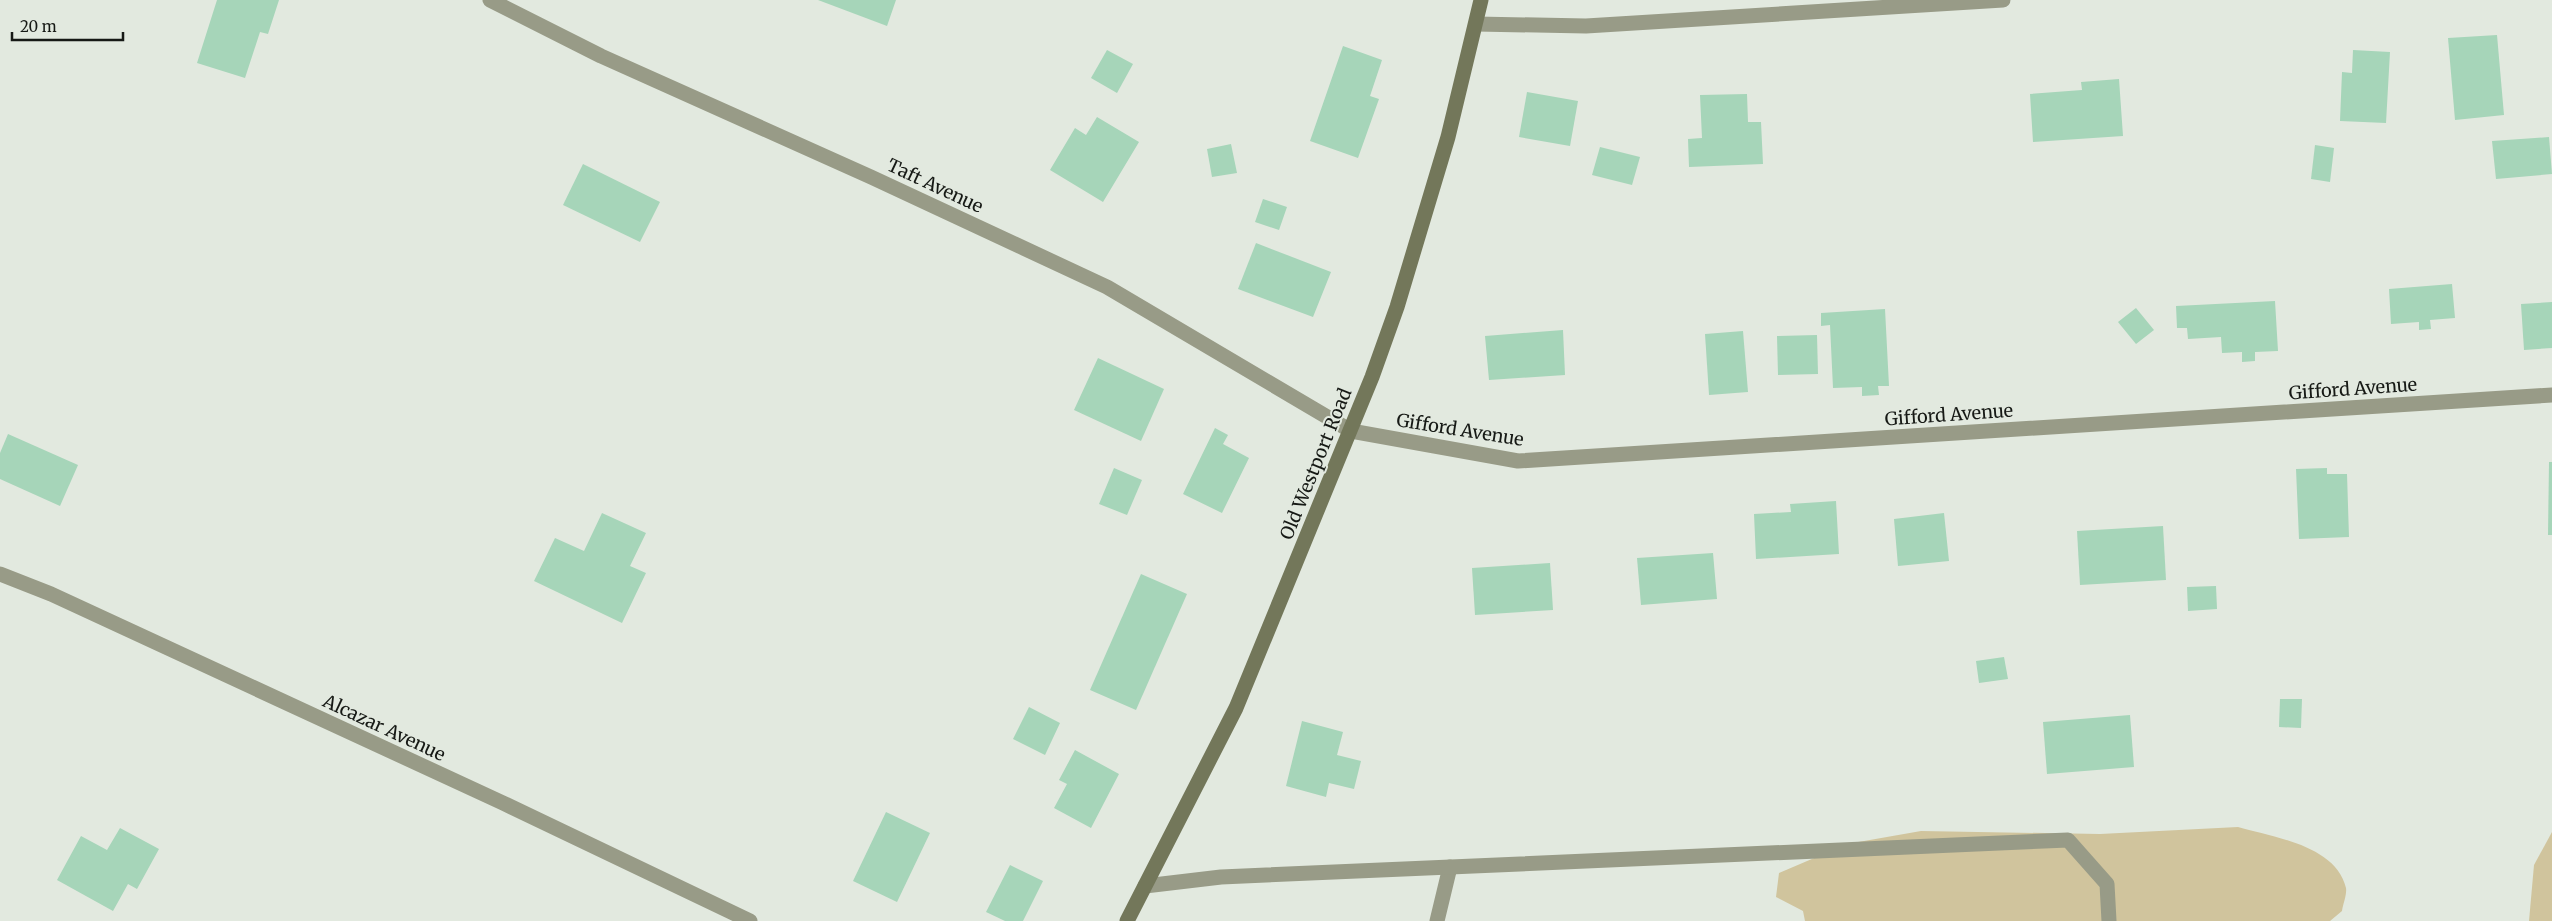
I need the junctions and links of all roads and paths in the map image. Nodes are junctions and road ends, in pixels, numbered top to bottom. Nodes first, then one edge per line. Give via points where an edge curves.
1 (490, 0) edge
2 (1481, 0) edge
3 (2003, 0) edge
4 (1476, 24) junction
5 (2552, 395) edge
6 (1351, 431) junction
7 (0, 574) edge
8 (1450, 867) junction
9 (1145, 886) junction
10 (750, 921) edge
11 (1127, 921) edge
12 (1437, 921) edge
13 (2108, 921) edge

1 - 6 street, Taft Avenue via 601,56 1106,287
2 - 4 main road, Old Westport Road
3 - 4 street via 1586,26
4 - 6 main road, Old Westport Road via 1448,136 1397,307
5 - 6 street, Gifford Avenue via 1518,461
6 - 9 main road, Old Westport Road via 1236,708
7 - 10 street, Alcazar Avenue via 51,594 503,803
8 - 9 street via 1221,877
8 - 12 street
8 - 13 street via 2068,840 2107,884
9 - 11 main road, Old Westport Road

